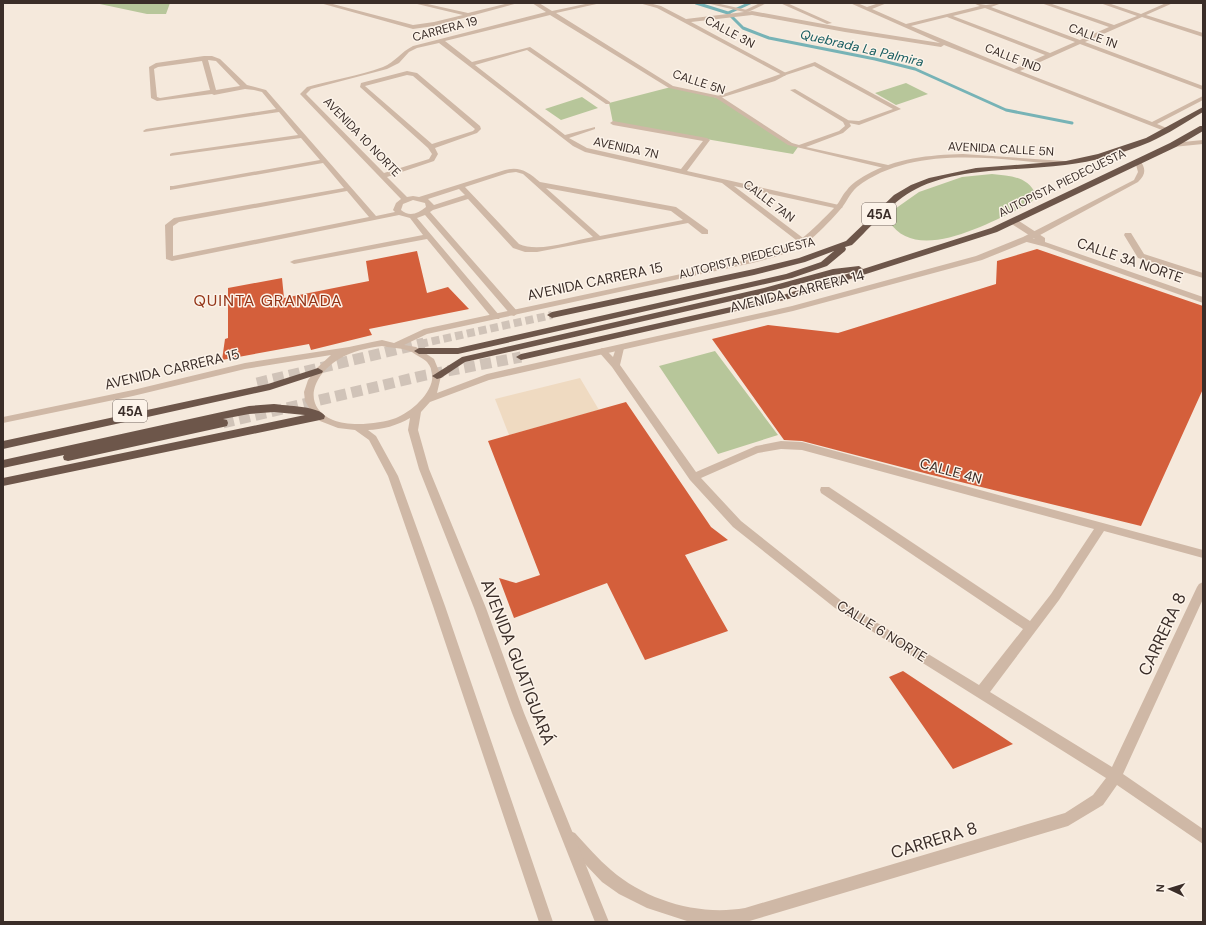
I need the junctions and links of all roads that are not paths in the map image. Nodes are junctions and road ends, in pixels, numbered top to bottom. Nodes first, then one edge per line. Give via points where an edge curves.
1 (323, 3) edge
2 (416, 3) edge
3 (515, 3) edge
4 (535, 3) edge
5 (598, 3) edge
6 (642, 3) edge
7 (709, 3) edge
8 (764, 3) edge
9 (783, 3) edge
10 (853, 3) edge
11 (884, 3) edge
12 (976, 3) edge
13 (999, 3) edge
14 (1044, 3) edge
15 (1103, 3) edge
16 (1170, 3) edge
17 (985, 7) junction
18 (867, 9) junction
19 (744, 11) junction
20 (550, 13) junction
21 (752, 13) junction
22 (468, 15) junction
23 (1142, 15) junction
24 (948, 16) junction
25 (685, 21) junction
26 (906, 26) junction
27 (1113, 27) junction
28 (845, 30) junction
29 (1203, 35) edge
30 (441, 41) junction
31 (1079, 42) junction
32 (956, 48) junction
33 (1050, 55) junction
34 (204, 58) junction
35 (470, 64) junction
36 (1016, 70) junction
37 (784, 74) junction
38 (245, 87) junction
39 (1203, 88) edge
40 (793, 90) dead end
41 (304, 91) joint
42 (214, 93) junction
43 (718, 97) junction
44 (1203, 98) edge
45 (608, 103) dead end
46 (280, 110) junction
47 (1203, 110) edge
48 (846, 121) junction
49 (613, 123) dead end
50 (1152, 124) junction
51 (593, 128) dead end
52 (1203, 128) edge
53 (1167, 130) junction
54 (146, 131) dead end
55 (302, 136) junction
56 (564, 137) junction
57 (1203, 142) edge
58 (1173, 145) junction
59 (431, 147) junction
60 (799, 147) junction
61 (172, 155) dead end
62 (1138, 161) junction
63 (325, 162) junction
64 (1066, 163) junction
65 (888, 167) junction
66 (683, 171) junction
67 (382, 176) junction
68 (722, 179) junction
69 (537, 184) junction
70 (460, 186) junction
71 (172, 188) dead end
72 (348, 189) junction
73 (470, 196) junction
74 (421, 198) junction
75 (406, 200) junction
76 (839, 207) junction
77 (428, 210) junction
78 (400, 213) junction
79 (412, 216) junction
80 (375, 219) junction
81 (689, 221) junction
82 (1013, 221) junction
83 (706, 232) dead end
84 (1035, 234) junction
85 (1128, 235) dead end
86 (428, 236) junction
87 (597, 238) junction
88 (1026, 239) junction
89 (803, 241) junction
90 (849, 243) junction
91 (1049, 245) junction
92 (294, 262) dead end
93 (883, 266) junction
94 (1203, 276) edge
95 (1203, 300) edge
96 (514, 313) junction
97 (552, 316) tunnel mouth
98 (496, 317) junction
99 (398, 344) junction
100 (620, 348) junction
101 (348, 350) junction
102 (419, 351) junction
103 (602, 352) junction
104 (521, 357) tunnel mouth
105 (615, 365) junction
106 (318, 371) junction
107 (437, 376) junction
108 (257, 383) tunnel mouth
109 (430, 399) junction
110 (416, 412) junction
111 (318, 414) junction
112 (3, 420) edge
113 (223, 423) tunnel mouth
114 (359, 429) junction
115 (3, 438) edge
116 (3, 445) edge
117 (3, 464) edge
118 (3, 471) edge
119 (694, 477) junction
120 (3, 482) edge
121 (825, 490) dead end
122 (1101, 527) junction
123 (1203, 554) edge
124 (1203, 587) edge
125 (1031, 628) junction
126 (982, 693) junction
127 (1115, 776) junction
128 (567, 835) junction
129 (1203, 837) edge
130 (546, 922) edge
131 (602, 922) edge

1 - 22 street via 413,27
2 - 22 street
3 - 22 street
4 - 20 street, CALLE 5N
5 - 20 street, CARRERA 19
6 - 25 street, CALLE 3N via 659,7
7 - 19 street
8 - 19 street
9 - 28 street
10 - 18 street, CALLE 1ND
11 - 18 street
12 - 17 street, CALLE 1N
13 - 17 street
14 - 27 street
15 - 23 street
16 - 23 street
17 - 24 street
17 - 31 street, CALLE 1N
18 - 26 street, CALLE 1ND
19 - 21 street
20 - 30 street, CARRERA 19
20 - 43 street, CALLE 5N via 671,87
21 - 25 street
21 - 28 street
23 - 27 street
23 - 29 street
24 - 26 street
24 - 33 street
25 - 37 street, CALLE 3N
26 - 32 street, CALLE 1ND
27 - 31 street
28 - 32 street
30 - 35 street, AVENIDA 7N
30 - 41 street, CARRERA 19 via 407,51 392,66
31 - 33 street
31 - 39 street, CALLE 1N
32 - 36 street, CALLE 1ND
33 - 36 street
34 - 38 street via 218,60
34 - 42 street
34 - 42 street via 152,66 154,98 166,100
35 - 45 street via 528,48
35 - 56 street, AVENIDA 7N
36 - 50 street, CALLE 1ND
37 - 43 street via 773,80
37 - 48 street via 815,64 898,109 858,123
38 - 42 street
38 - 46 street via 264,90
40 - 48 street
41 - 67 street, AVENIDA 10 NORTE via 303,94
43 - 60 street, CALLE 5N via 790,144
44 - 50 street
46 - 54 street
46 - 55 street
47 - 53 highway, AUTOPISTA PIEDECUESTA / 45A
48 - 60 street via 848,126 841,132
49 - 66 street via 707,140
50 - 53 street, CALLE 1ND
51 - 56 street
52 - 58 highway, AUTOPISTA PIEDECUESTA
53 - 64 highway, AUTOPISTA PIEDECUESTA / 45A via 1130,147
55 - 61 street
55 - 63 street
56 - 66 street, AVENIDA 7N via 575,145 600,154
57 - 58 street
58 - 62 highway, AUTOPISTA PIEDECUESTA
59 - 59 street via 475,132 478,127 415,74 407,73 363,84 362,86
59 - 67 street via 435,154 432,160
60 - 65 street, CALLE 5N
62 - 82 highway, AUTOPISTA PIEDECUESTA
62 - 84 street, AVENIDA CARRERA 14 via 1142,176 1136,181
63 - 71 street
63 - 72 street
64 - 65 street, AVENIDA CALLE 5N via 962,156 936,157
64 - 90 highway, AUTOPISTA PIEDECUESTA / 45A via 976,170 932,180 897,197
65 - 76 street, AVENIDA CARRERA 15 via 869,176 850,190
66 - 68 street, AVENIDA 7N
67 - 75 street, AVENIDA 10 NORTE
68 - 76 street, AVENIDA 7N
68 - 89 street, CALLE 7AN
69 - 70 street via 525,173 517,170
69 - 81 street via 673,208
69 - 87 street
70 - 73 street
70 - 74 street
72 - 80 street
72 - 80 street via 177,220 169,225 169,257 172,259
73 - 77 street
73 - 87 street via 516,246 525,250
74 - 75 street
74 - 77 street via 430,204
75 - 78 street via 397,206
76 - 89 street, AVENIDA CARRERA 15
77 - 79 street
77 - 96 street
78 - 79 street
78 - 80 street
79 - 86 street
81 - 83 street
81 - 87 street
82 - 84 street, CALLE 3A NORTE
82 - 93 highway, AUTOPISTA PIEDECUESTA via 994,230
84 - 88 street, AVENIDA CARRERA 14
84 - 91 street, CALLE 3A NORTE
85 - 94 street via 1141,256
86 - 92 street
86 - 98 street
88 - 91 street, CALLE 3A NORTE
88 - 100 street, AVENIDA CARRERA 14 via 980,258 800,306
89 - 96 street, AVENIDA CARRERA 15 via 777,253 743,263
90 - 97 highway, AUTOPISTA PIEDECUESTA / 45A via 802,260 754,272
90 - 102 highway via 824,264 789,276 458,351
91 - 95 street, CALLE 3A NORTE
93 - 104 highway, AUTOPISTA PIEDECUESTA via 782,298
93 - 107 highway via 833,272 766,290 462,360
96 - 98 street, AVENIDA CARRERA 15
98 - 99 street, AVENIDA CARRERA 15 via 424,332
99 - 101 street via 364,345
99 - 102 street
100 - 103 street, AVENIDA CARRERA 14
100 - 105 street
101 - 106 street via 328,361
101 - 112 street, AVENIDA CARRERA 15 via 245,366
102 - 107 street via 434,366
103 - 105 street, CALLE 6 NORTE
103 - 109 street, AVENIDA CARRERA 14 via 487,377
105 - 119 street, CALLE 6 NORTE
106 - 111 street via 310,383 309,392 309,400
106 - 116 highway via 270,387
107 - 109 street via 436,388
108 - 115 highway, 45A
109 - 110 street
110 - 114 street via 386,425
110 - 128 street, AVENIDA GUATIGUARÁ via 413,430 424,469
111 - 114 street via 337,425
111 - 117 highway via 274,408 249,410
111 - 120 highway
113 - 118 highway, 45A
114 - 130 street via 373,438 392,476
119 - 122 street, CALLE 4N via 756,450 781,445 802,446
119 - 126 street, CALLE 6 NORTE via 737,524 839,605
121 - 125 street
122 - 123 street, CALLE 4N
122 - 125 street via 1055,597
124 - 127 street, CARRERA 8
125 - 126 street
126 - 127 street, CALLE 6 NORTE
127 - 128 street, CARRERA 8 via 1098,800 1068,818 746,915 726,918 697,916 640,899 612,881
127 - 129 street, CALLE 6 NORTE
128 - 131 street, AVENIDA GUATIGUARÁ

